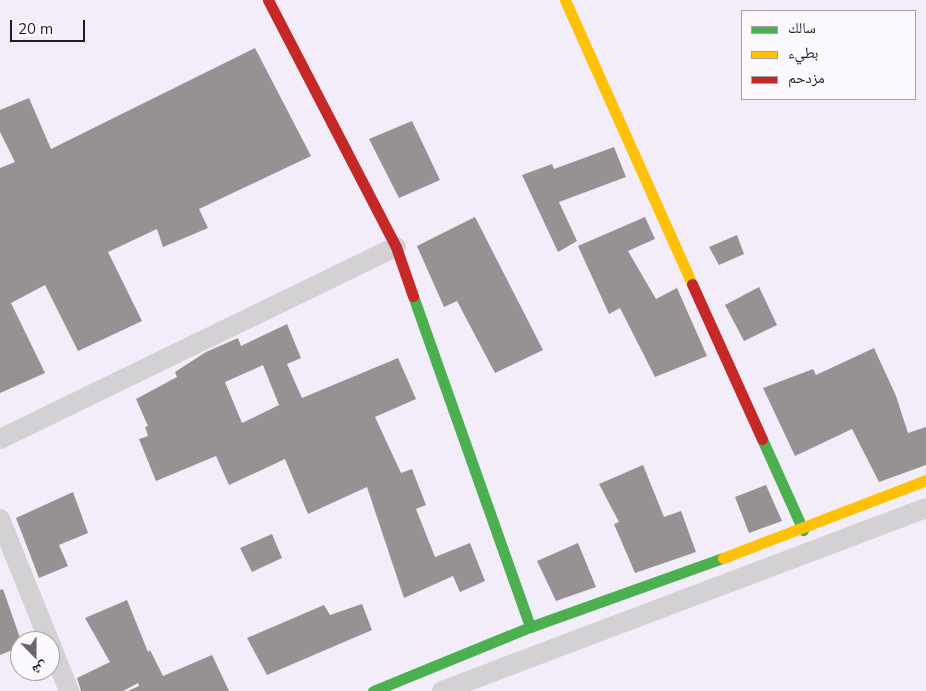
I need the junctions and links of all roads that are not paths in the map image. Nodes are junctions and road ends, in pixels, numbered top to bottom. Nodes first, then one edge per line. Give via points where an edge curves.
1 (268, 0) edge
2 (565, 0) edge
3 (396, 247) junction
4 (0, 439) edge
5 (926, 480) edge
6 (926, 508) edge
7 (0, 519) edge
8 (803, 530) junction
9 (530, 627) junction
10 (46, 631) edge
11 (60, 668) edge
12 (69, 691) edge
13 (373, 691) edge
14 (442, 691) edge

1 - 3 street
2 - 8 street
3 - 4 street
3 - 9 street
5 - 8 street
6 - 14 street via 540,651
7 - 10 street
8 - 9 street
9 - 13 street
11 - 12 street

